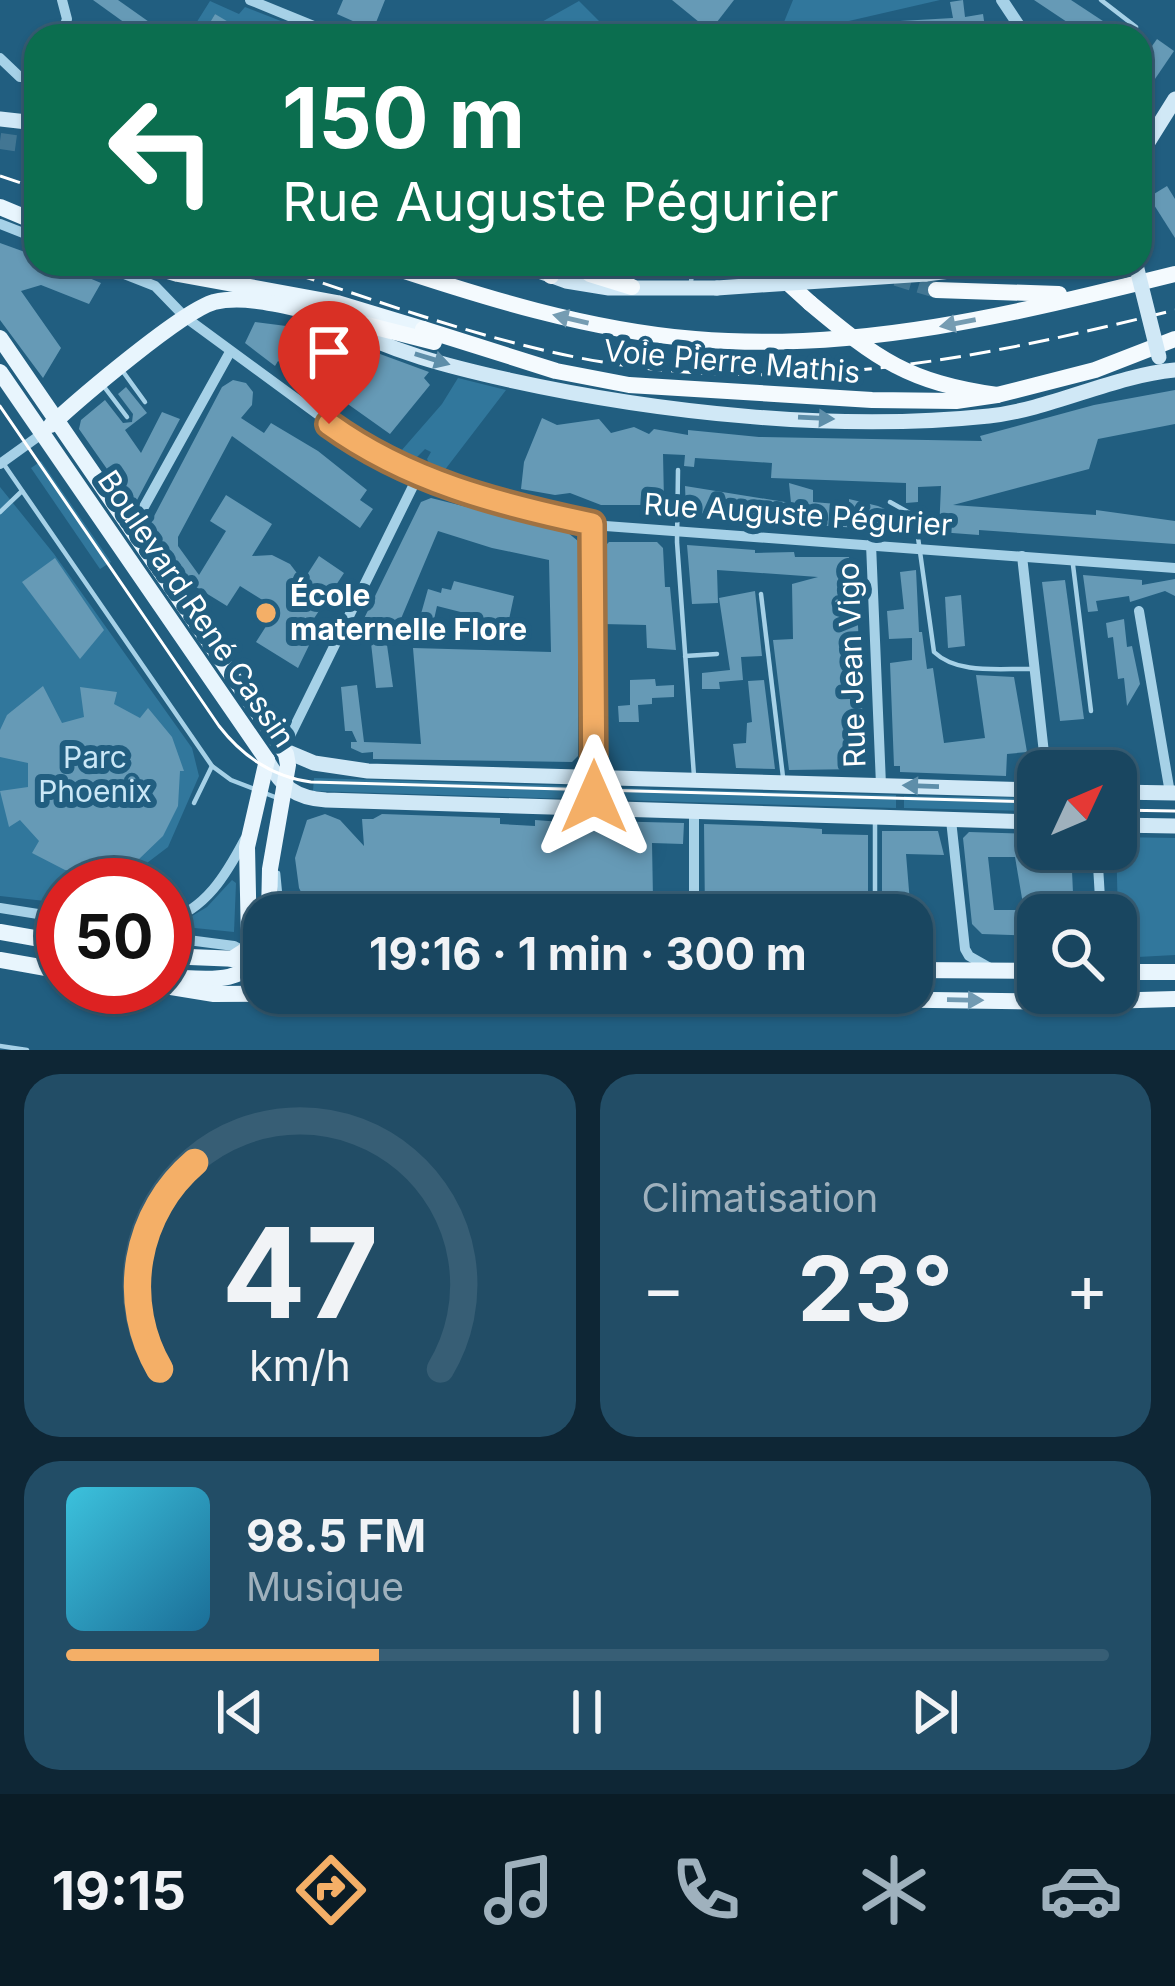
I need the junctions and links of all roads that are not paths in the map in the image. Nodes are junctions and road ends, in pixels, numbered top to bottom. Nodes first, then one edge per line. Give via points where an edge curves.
1 (250, 0) edge
2 (1101, 0) edge
3 (302, 24) edge
4 (1132, 24) edge
5 (0, 58) edge
6 (24, 77) edge
7 (1175, 99) edge
8 (1152, 136) edge
9 (1175, 274) edge
10 (129, 276) edge
11 (189, 276) edge
12 (420, 276) edge
13 (438, 276) edge
14 (570, 276) edge
15 (596, 276) edge
16 (692, 276) edge
17 (780, 276) edge
18 (956, 276) edge
19 (1139, 276) edge
20 (931, 282) junction
21 (632, 287) junction
22 (690, 288) junction
23 (1113, 288) junction
24 (466, 291) junction
25 (325, 314) junction
26 (185, 317) junction
27 (423, 329) joint
28 (0, 338) edge
29 (1175, 340) edge
30 (230, 352) junction
31 (1166, 366) edge
32 (121, 369) junction
33 (556, 370) junction
34 (0, 372) edge
35 (102, 383) junction
36 (997, 395) junction
37 (146, 402) dead end
38 (127, 417) dead end
39 (49, 427) junction
40 (2, 463) edge
41 (678, 470) dead end
42 (418, 476) junction
43 (22, 491) junction
44 (890, 502) dead end
45 (0, 512) edge
46 (592, 524) junction
47 (131, 530) junction
48 (677, 530) junction
49 (871, 544) junction
50 (122, 548) junction
51 (919, 548) junction
52 (1022, 556) junction
53 (1073, 560) junction
54 (1175, 568) edge
55 (761, 594) dead end
56 (1139, 611) dead end
57 (717, 654) dead end
58 (685, 656) junction
59 (1034, 669) junction
60 (1091, 711) dead end
61 (1044, 750) edge
62 (275, 755) junction
63 (212, 766) junction
64 (594, 777) junction
65 (694, 780) junction
66 (784, 782) junction
67 (881, 784) junction
68 (1017, 789) edge
69 (259, 790) junction
70 (1137, 792) edge
71 (1173, 793) edge
72 (284, 795) junction
73 (194, 803) dead end
74 (594, 809) junction
75 (694, 812) junction
76 (874, 817) junction
77 (951, 820) junction
78 (1017, 822) edge
79 (1137, 825) edge
80 (1175, 826) edge
81 (249, 830) junction
82 (275, 851) junction
83 (247, 894) edge
84 (269, 894) edge
85 (280, 894) edge
86 (694, 894) edge
87 (875, 894) edge
88 (0, 908) edge
89 (192, 909) edge
90 (36, 913) edge
91 (0, 932) edge
92 (36, 939) edge
93 (192, 941) edge
94 (243, 951) edge
95 (192, 956) edge
96 (243, 956) edge
97 (0, 960) edge
98 (36, 966) edge
99 (243, 968) edge
100 (933, 970) edge
101 (995, 970) junction
102 (1017, 971) edge
103 (1137, 972) edge
104 (1175, 972) edge
105 (192, 976) edge
106 (192, 990) edge
107 (243, 994) edge
108 (933, 996) edge
109 (1017, 996) edge
110 (1137, 998) edge
111 (1175, 999) edge
112 (0, 1046) edge
113 (27, 1050) edge

1 - 3 street
2 - 4 lane
5 - 6 street
7 - 8 main road
9 - 23 highway, Voie Pierre Mathis
10 - 26 street, Rue Auguste Pégurier via 154,286
11 - 27 main road, Voie Pierre Mathis via 337,303
12 - 24 highway, Voie Pierre Mathis
13 - 24 lane
14 - 21 main road
15 - 21 highway
16 - 22 lane
17 - 36 highway, bridge via 908,375
18 - 20 main road
19 - 31 main road, bridge
20 - 22 main road, bridge
20 - 23 highway via 1054,294
21 - 22 main road
23 -> 24 highway, Voie Pierre Mathis via 951,325 782,342 633,331
25 - 26 main road via 236,300
25 -> 31 main road via 405,351 613,403 818,419 995,415
25 - 33 highway via 516,367
26 - 30 street, Rue Auguste Pégurier
26 - 32 main road
27 - 33 highway, Voie Pierre Mathis
28 - 39 main road, Boulevard René Cassin
29 - 36 highway, Voie Pierre Mathis
30 - 42 street, Rue Auguste Pégurier via 354,442
30 - 47 street
32 - 35 main road
32 - 37 lane
33 - 36 highway, Voie Pierre Mathis via 628,385 872,400
34 - 39 main road, Boulevard René Cassin
35 - 38 lane
35 - 39 main road
39 - 40 street
39 - 47 main road, Boulevard René Cassin
39 - 50 main road, Boulevard René Cassin
40 - 43 lane
41 - 48 lane
42 - 46 street, Rue Auguste Pégurier
42 - 62 street
43 - 45 lane
43 - 63 lane
44 - 51 lane via 915,516
46 - 48 street, Rue Auguste Pégurier
46 - 64 street
47 - 50 street
47 - 62 main road, Boulevard René Cassin
48 - 49 street, Rue Auguste Pégurier
48 - 58 lane
49 - 51 street, Rue Auguste Pégurier
49 - 67 street, Rue Jean Vigo
50 - 62 main road, Boulevard René Cassin
51 - 52 street, Rue Auguste Pégurier
51 - 59 lane via 934,652 962,667
52 - 53 street, Rue Auguste Pégurier
52 - 59 street
53 - 54 street, Rue Auguste Pégurier
53 - 60 lane
55 - 66 lane
56 - 71 street
57 - 58 lane
58 - 65 lane
59 - 61 street
62 - 64 main road, Boulevard René Cassin via 368,771
62 - 69 main road
62 - 72 main road via 288,762
63 - 69 lane
63 - 73 lane
64 - 65 main road, Boulevard René Cassin
64 - 74 main road
65 - 66 main road, Boulevard René Cassin
66 - 67 main road, Boulevard René Cassin
68 -> 67 main road, Boulevard René Cassin
69 - 72 lane
69 - 81 main road
70 - 71 main road
72 - 74 main road, Boulevard René Cassin
72 - 82 main road
74 - 75 main road, Boulevard René Cassin
75 - 76 main road, Boulevard René Cassin
75 - 86 street
76 - 77 main road, Boulevard René Cassin
76 - 87 lane
77 - 78 main road, Boulevard René Cassin
77 - 101 street via 965,949
79 - 80 main road
81 - 83 main road
81 - 89 street via 226,875
82 - 84 main road
82 - 85 lane
88 - 90 street
91 - 92 main road
93 - 94 street
95 - 96 main road
97 - 98 main road
99 - 105 main road via 235,977
100 - 101 main road
101 - 102 main road
103 - 104 main road
106 - 107 main road
108 -> 109 main road
110 - 111 main road
112 - 113 lane

